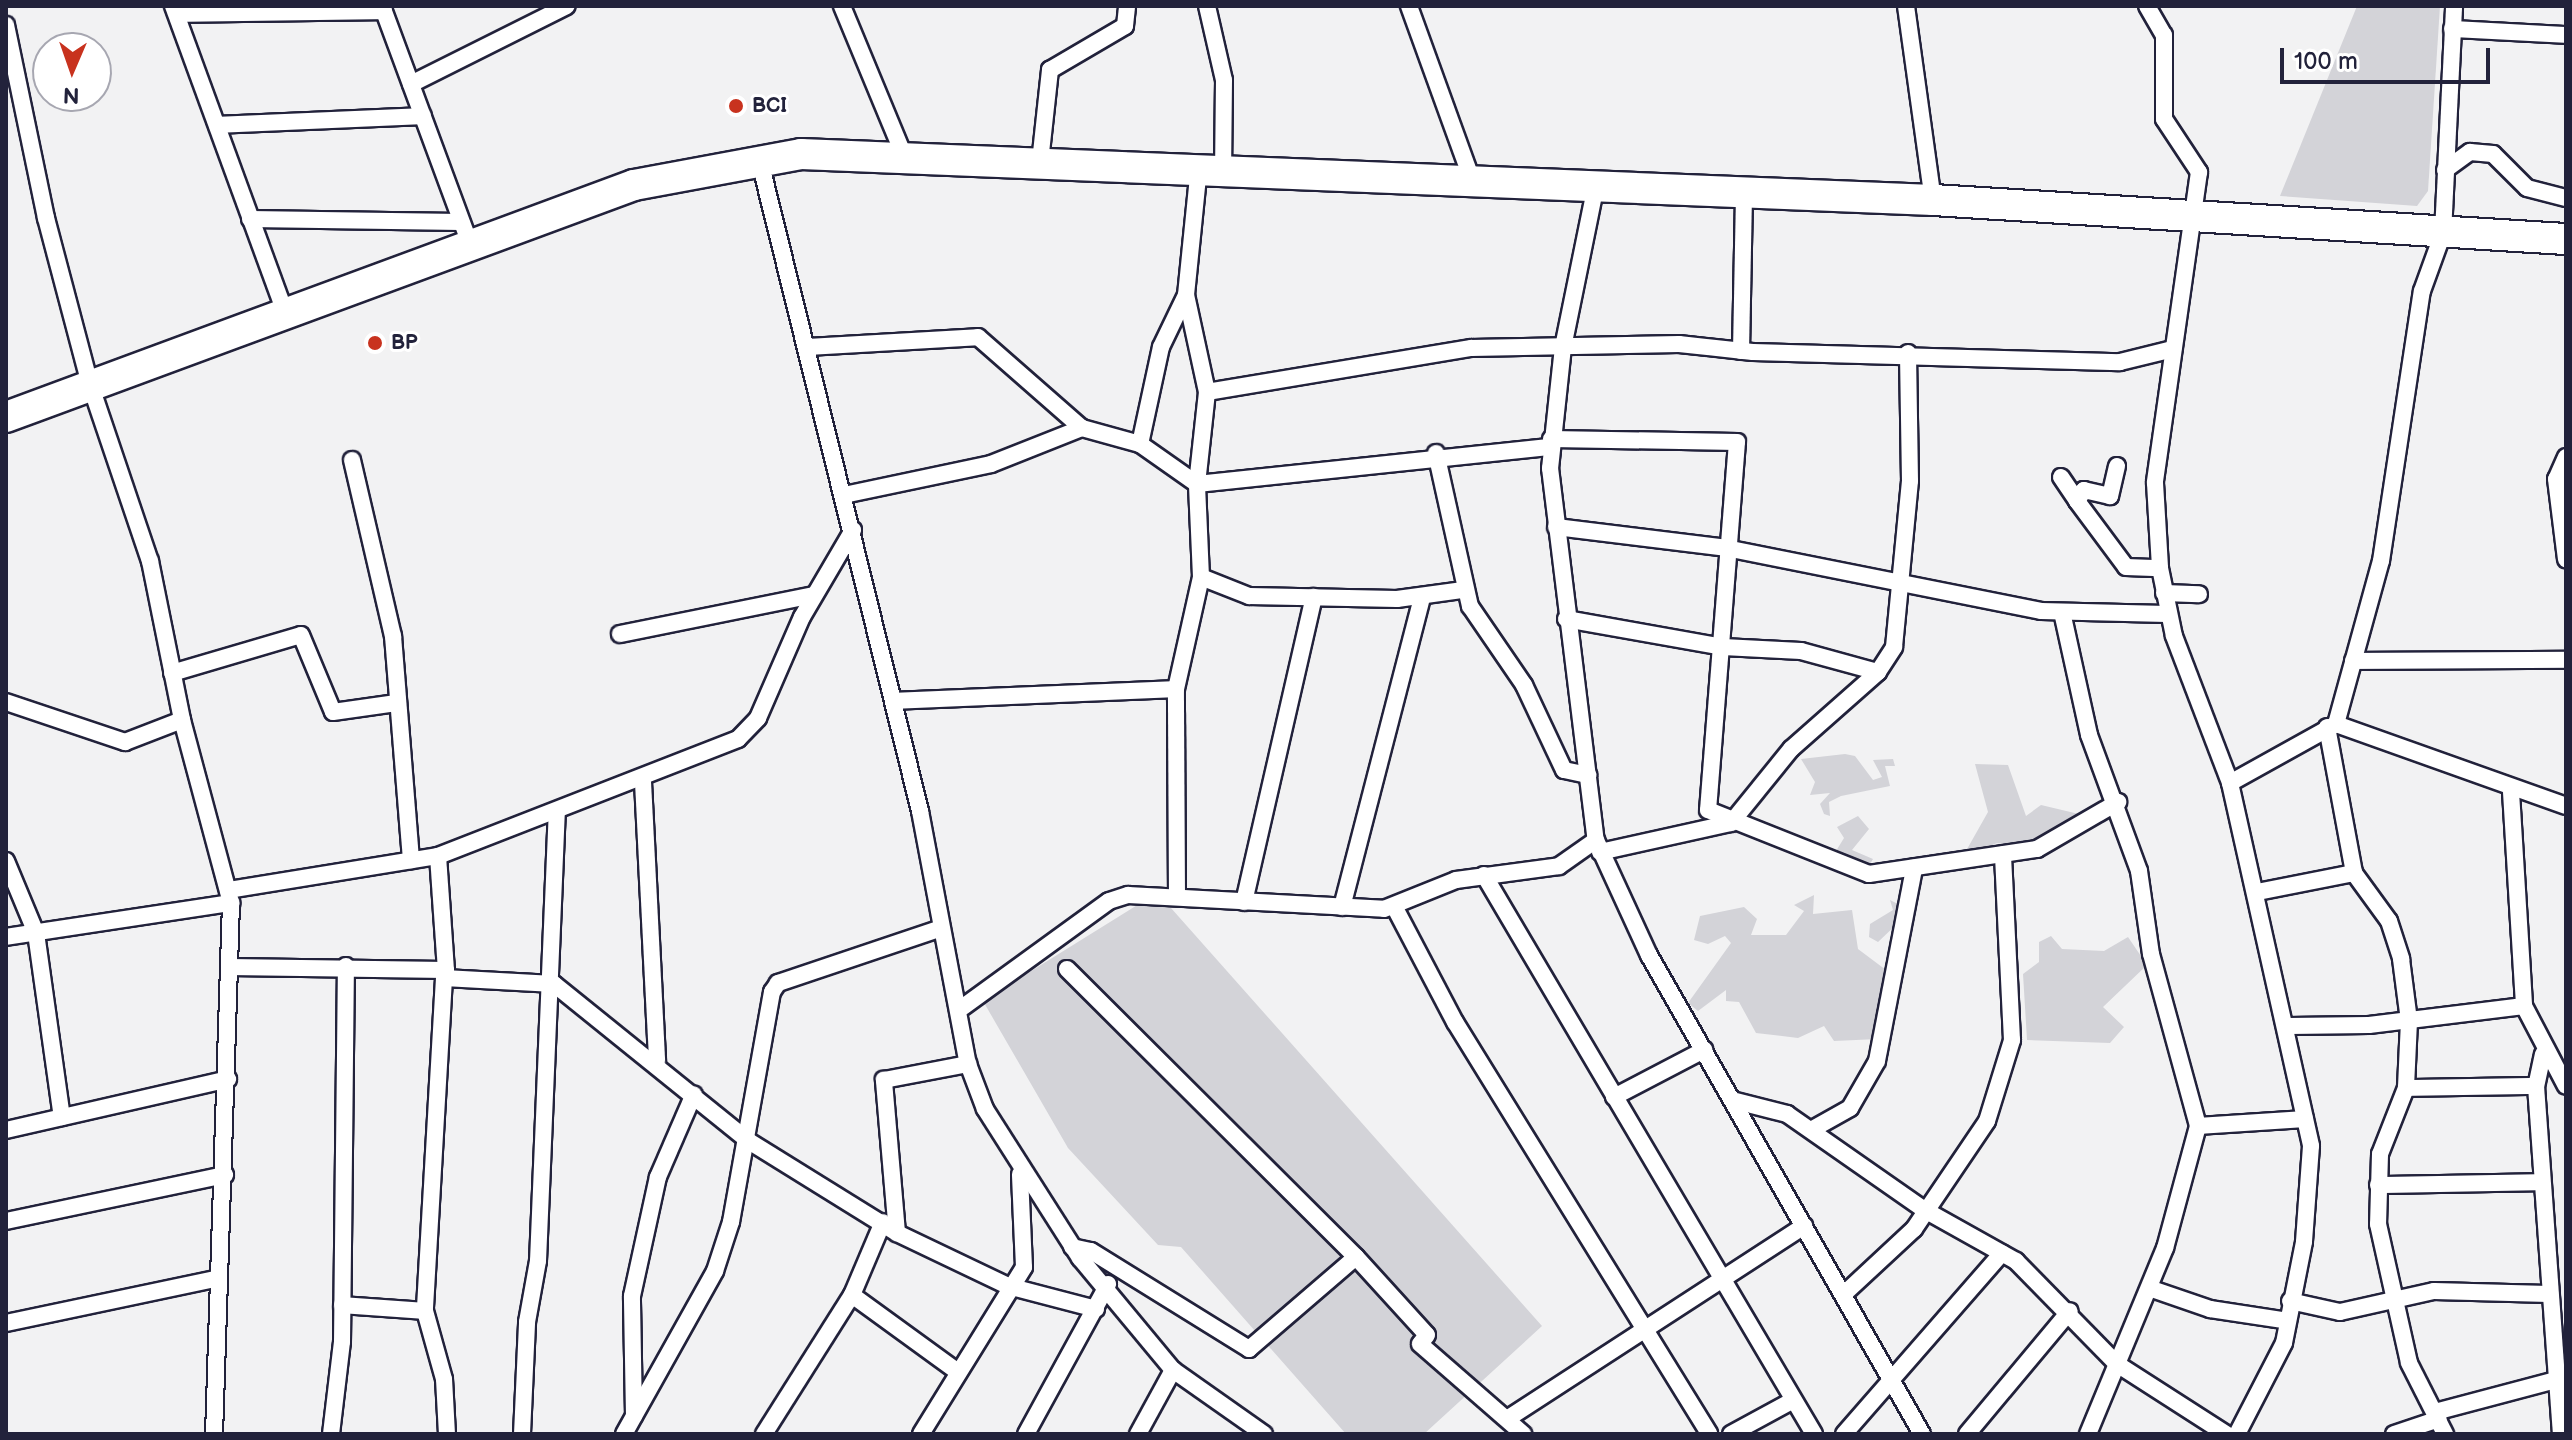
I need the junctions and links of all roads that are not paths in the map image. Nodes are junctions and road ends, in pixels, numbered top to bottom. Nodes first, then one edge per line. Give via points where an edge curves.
1 (567, 6) edge
2 (842, 6) edge
3 (1127, 6) edge
4 (1207, 6) edge
5 (1409, 6) edge
6 (1906, 6) edge
7 (2147, 6) edge
8 (2454, 6) edge
9 (383, 8) edge
10 (175, 10) edge
11 (6, 25) edge
12 (2452, 29) junction
13 (2566, 35) edge
14 (411, 84) junction
15 (423, 116) junction
16 (217, 125) junction
17 (904, 156) junction
18 (759, 158) junction
19 (1040, 162) junction
20 (1211, 169) junction
21 (2445, 170) junction
22 (1473, 183) junction
23 (1595, 190) junction
24 (1744, 192) junction
25 (2566, 198) edge
26 (1933, 200) junction
27 (250, 219) junction
28 (2191, 220) junction
29 (466, 233) junction
30 (2443, 233) junction
31 (2566, 239) edge
32 (1186, 295) junction
33 (285, 312) junction
34 (807, 347) junction
35 (1563, 347) junction
36 (2173, 349) junction
37 (1741, 351) junction
38 (1908, 353) junction
39 (90, 384) junction
40 (1207, 392) junction
41 (6, 417) edge
42 (1082, 428) junction
43 (1551, 443) junction
44 (1140, 444) junction
45 (1436, 453) junction
46 (2566, 457) edge
47 (352, 460) dead end
48 (2117, 466) dead end
49 (2061, 477) dead end
50 (1197, 484) junction
51 (844, 495) junction
52 (2077, 501) junction
53 (1556, 527) junction
54 (853, 530) junction
55 (1726, 548) junction
56 (2566, 559) edge
57 (2160, 568) junction
58 (1201, 577) junction
59 (1905, 580) junction
60 (1463, 590) junction
61 (2164, 593) junction
62 (2199, 594) dead end
63 (813, 595) junction
64 (1314, 597) junction
65 (1422, 598) junction
66 (2062, 612) junction
67 (2167, 614) junction
68 (1566, 619) junction
69 (620, 634) dead end
70 (1723, 647) junction
71 (2566, 660) edge
72 (2353, 661) junction
73 (1878, 672) junction
74 (172, 673) junction
75 (1176, 689) junction
76 (893, 701) junction
77 (6, 702) edge
78 (396, 703) junction
79 (182, 720) junction
80 (2331, 725) junction
81 (1588, 775) junction
82 (643, 782) junction
83 (2230, 783) junction
84 (2511, 792) junction
85 (2118, 802) junction
86 (2566, 806) edge
87 (557, 813) junction
88 (1731, 823) junction
89 (1598, 846) junction
90 (2003, 854) junction
91 (438, 856) junction
92 (411, 860) junction
93 (6, 861) edge
94 (1914, 868) junction
95 (2354, 873) junction
96 (1484, 875) junction
97 (2257, 892) junction
98 (229, 897) junction
99 (1177, 897) junction
100 (1244, 902) junction
101 (1394, 906) junction
102 (1342, 907) junction
103 (941, 928) junction
104 (36, 933) junction
105 (6, 937) edge
106 (346, 966) junction
107 (229, 967) junction
108 (1067, 969) dead end
109 (445, 974) junction
110 (554, 984) junction
111 (2524, 1006) junction
112 (963, 1007) junction
113 (2409, 1021) junction
114 (2289, 1026) junction
115 (1704, 1050) junction
116 (2543, 1054) junction
117 (657, 1061) junction
118 (968, 1064) junction
119 (228, 1079) junction
120 (2536, 1086) junction
121 (2566, 1086) edge
122 (2406, 1088) junction
123 (694, 1094) junction
124 (1614, 1097) junction
125 (1732, 1100) junction
126 (62, 1117) junction
127 (2305, 1119) junction
128 (2198, 1126) junction
129 (6, 1130) edge
130 (1811, 1130) junction
131 (747, 1140) junction
132 (1020, 1170) junction
133 (225, 1175) junction
134 (2542, 1182) junction
135 (2378, 1185) junction
136 (1923, 1209) junction
137 (6, 1221) edge
138 (883, 1222) junction
139 (1804, 1226) junction
140 (897, 1233) junction
141 (1072, 1247) junction
142 (2002, 1253) junction
143 (1356, 1257) junction
144 (1724, 1278) junction
145 (215, 1279) junction
146 (1108, 1284) junction
147 (1008, 1286) junction
148 (2149, 1288) junction
149 (1844, 1294) junction
150 (2549, 1294) junction
151 (852, 1295) junction
152 (2394, 1296) junction
153 (2290, 1301) junction
154 (342, 1305) junction
155 (1096, 1309) junction
156 (425, 1311) junction
157 (2070, 1311) junction
158 (2283, 1320) junction
159 (6, 1323) edge
160 (2560, 1329) edge
161 (1642, 1332) junction
162 (2117, 1364) junction
163 (1173, 1370) junction
164 (958, 1372) junction
165 (1893, 1374) junction
166 (2556, 1380) junction
167 (1790, 1402) junction
168 (1510, 1417) junction
169 (634, 1418) junction
170 (2440, 1422) edge
171 (214, 1434) edge
172 (331, 1434) edge
173 (447, 1434) edge
174 (522, 1434) edge
175 (624, 1434) edge
176 (764, 1434) edge
177 (921, 1434) edge
178 (1026, 1434) edge
179 (1138, 1434) edge
180 (1263, 1434) edge
181 (1523, 1434) edge
182 (1709, 1434) edge
183 (1731, 1434) edge
184 (1814, 1434) edge
185 (1844, 1434) edge
186 (1922, 1434) edge
187 (1967, 1434) edge
188 (2088, 1434) edge
189 (2226, 1434) edge
190 (2237, 1434) edge
191 (2394, 1434) edge
192 (2561, 1434) edge

1 - 14 street
2 - 17 street
3 - 19 street via 1125,26 1050,70
4 - 20 street via 1224,80
5 - 22 street
6 - 26 street
7 - 28 street via 2164,35 2164,119 2199,172
8 - 12 street
9 - 10 street
9 - 14 street
10 - 16 street
11 - 39 street
12 - 13 street
12 - 21 street
14 - 15 street
15 - 16 street
15 - 29 street
16 - 27 street
17 - 18 highway
17 - 19 highway
18 - 29 highway via 634,185
18 - 34 street
19 - 20 highway
20 - 22 highway
20 - 32 street
21 - 25 street via 2470,152 2493,154 2527,188
21 - 30 street
22 - 23 highway
23 - 24 highway
23 - 35 street
24 - 26 highway
24 - 37 street
26 - 28 highway
27 - 29 street
27 - 33 street
28 - 30 highway
28 - 36 street
29 - 33 highway
30 - 31 highway
30 - 72 street via 2422,291 2381,561
32 - 40 street
32 - 44 street via 1161,347
33 - 39 highway
34 - 42 street via 978,337
34 - 51 street
35 - 37 street via 1679,344
35 - 40 street via 1458,349
35 - 43 street
36 - 38 street via 2120,362
36 - 57 street via 2155,483
37 - 38 street
38 - 59 street
39 - 41 highway
39 - 74 street via 144,537
40 - 50 street
42 - 44 street
42 - 51 street via 991,464
43 - 45 street
43 - 53 street
43 - 55 street via 1737,442
44 - 50 street
45 - 50 street
45 - 60 street
46 - 56 street via 2556,479
47 - 78 street via 393,636
48 - 52 street via 2110,496 2084,490
49 - 52 street
50 - 58 street
51 - 54 street
52 - 57 street via 2126,567
53 - 55 street
53 - 68 street
54 - 63 street
54 - 76 street
55 - 59 street
55 - 70 street
57 - 61 street
58 - 64 street via 1229,593
58 - 75 street
59 - 66 street
59 - 73 street via 1894,647
60 - 65 street
60 - 81 street via 1529,693 1564,770
61 - 62 street
61 - 67 street
63 - 69 street
63 - 82 street via 750,731
64 - 65 street
64 - 100 street
65 - 102 street
66 - 67 street
66 - 85 street via 2089,735
67 - 83 street
68 - 70 street
68 - 81 street
70 - 73 street via 1801,651
70 - 88 street via 1708,810
71 - 72 street
72 - 80 street
73 - 88 street via 1791,749
74 - 78 street via 301,635 333,712
74 - 79 street
75 - 76 street
75 - 99 street
76 - 103 street
77 - 79 street via 125,742
78 - 92 street
79 - 98 street
80 - 83 street
80 - 84 street
80 - 95 street
81 - 89 street
82 - 87 street
82 - 117 street
83 - 97 street
84 - 86 street
84 - 111 street
85 - 90 street via 2055,843
85 - 128 street
87 - 91 street
87 - 110 street
88 - 89 street
88 - 94 street via 1845,869
89 - 96 street via 1543,871
89 - 115 street
90 - 94 street
90 - 136 street via 2012,1040 1987,1121
91 - 92 street
91 - 109 street
92 - 98 street
93 - 104 street
94 - 130 street via 1877,1061 1850,1108
95 - 97 street
95 - 113 street via 2396,938
96 - 101 street
96 - 124 street
97 - 114 street
98 - 104 street
98 - 107 street
99 - 100 street
99 - 112 street via 1109,901
100 - 102 street
101 - 102 street
101 - 161 street via 1450,1014 1533,1139
103 - 112 street
103 - 131 street via 778,983
104 - 105 street
104 - 126 street
106 - 107 street
106 - 109 street
106 - 154 street
107 - 119 street
108 - 143 street
109 - 110 street
109 - 156 street
110 - 117 street
110 - 174 street
111 - 113 street
111 - 116 street
112 - 118 street
113 - 114 street
113 - 122 street
114 - 127 street
115 - 124 street
115 - 125 street
116 - 120 street
116 - 121 street
117 - 123 street
118 - 132 street via 995,1133
118 - 140 street via 884,1080
119 - 126 street
119 - 133 street
120 - 122 street
120 - 134 street
122 - 135 street via 2388,1124
123 - 131 street
123 - 169 street via 658,1177 632,1296
124 - 144 street
125 - 130 street via 1770,1107
125 - 139 street
126 - 129 street
127 - 128 street
127 - 153 street via 2310,1189
128 - 148 street
130 - 136 street
131 - 138 street
131 - 169 street via 715,1271
132 - 141 street
132 - 147 street via 1026,1254
133 - 137 street
133 - 145 street
134 - 135 street
134 - 150 street
135 - 152 street
136 - 142 street
136 - 149 street via 1914,1229
138 - 140 street
138 - 151 street
139 - 144 street
139 - 149 street
140 - 147 street
141 - 143 street via 1091,1251 1249,1349
141 - 146 street
142 - 157 street
142 - 165 street
143 - 168 street via 1427,1335 1420,1344
144 - 161 street
144 - 167 street
145 - 159 street
145 - 171 street
146 - 155 street
146 - 163 street
147 - 155 street
147 - 164 street
148 - 158 street via 2210,1309
148 - 162 street
149 - 165 street
150 - 152 street
150 - 160 street
151 - 164 street
151 - 176 street
152 - 153 street via 2340,1312
152 - 170 street via 2409,1363
153 - 158 street
154 - 156 street
154 - 172 street
155 - 178 street
156 - 173 street via 444,1379
157 - 162 street
157 - 187 street
158 - 190 street via 2275,1369
160 - 166 street
161 - 168 street
161 - 182 street
162 - 188 street
162 - 189 street
163 - 179 street
163 - 180 street
164 - 177 street
165 - 185 street
165 - 186 street
166 - 170 street
166 - 192 street
167 - 183 street
167 - 184 street
168 - 181 street
169 - 175 street
170 - 191 street

